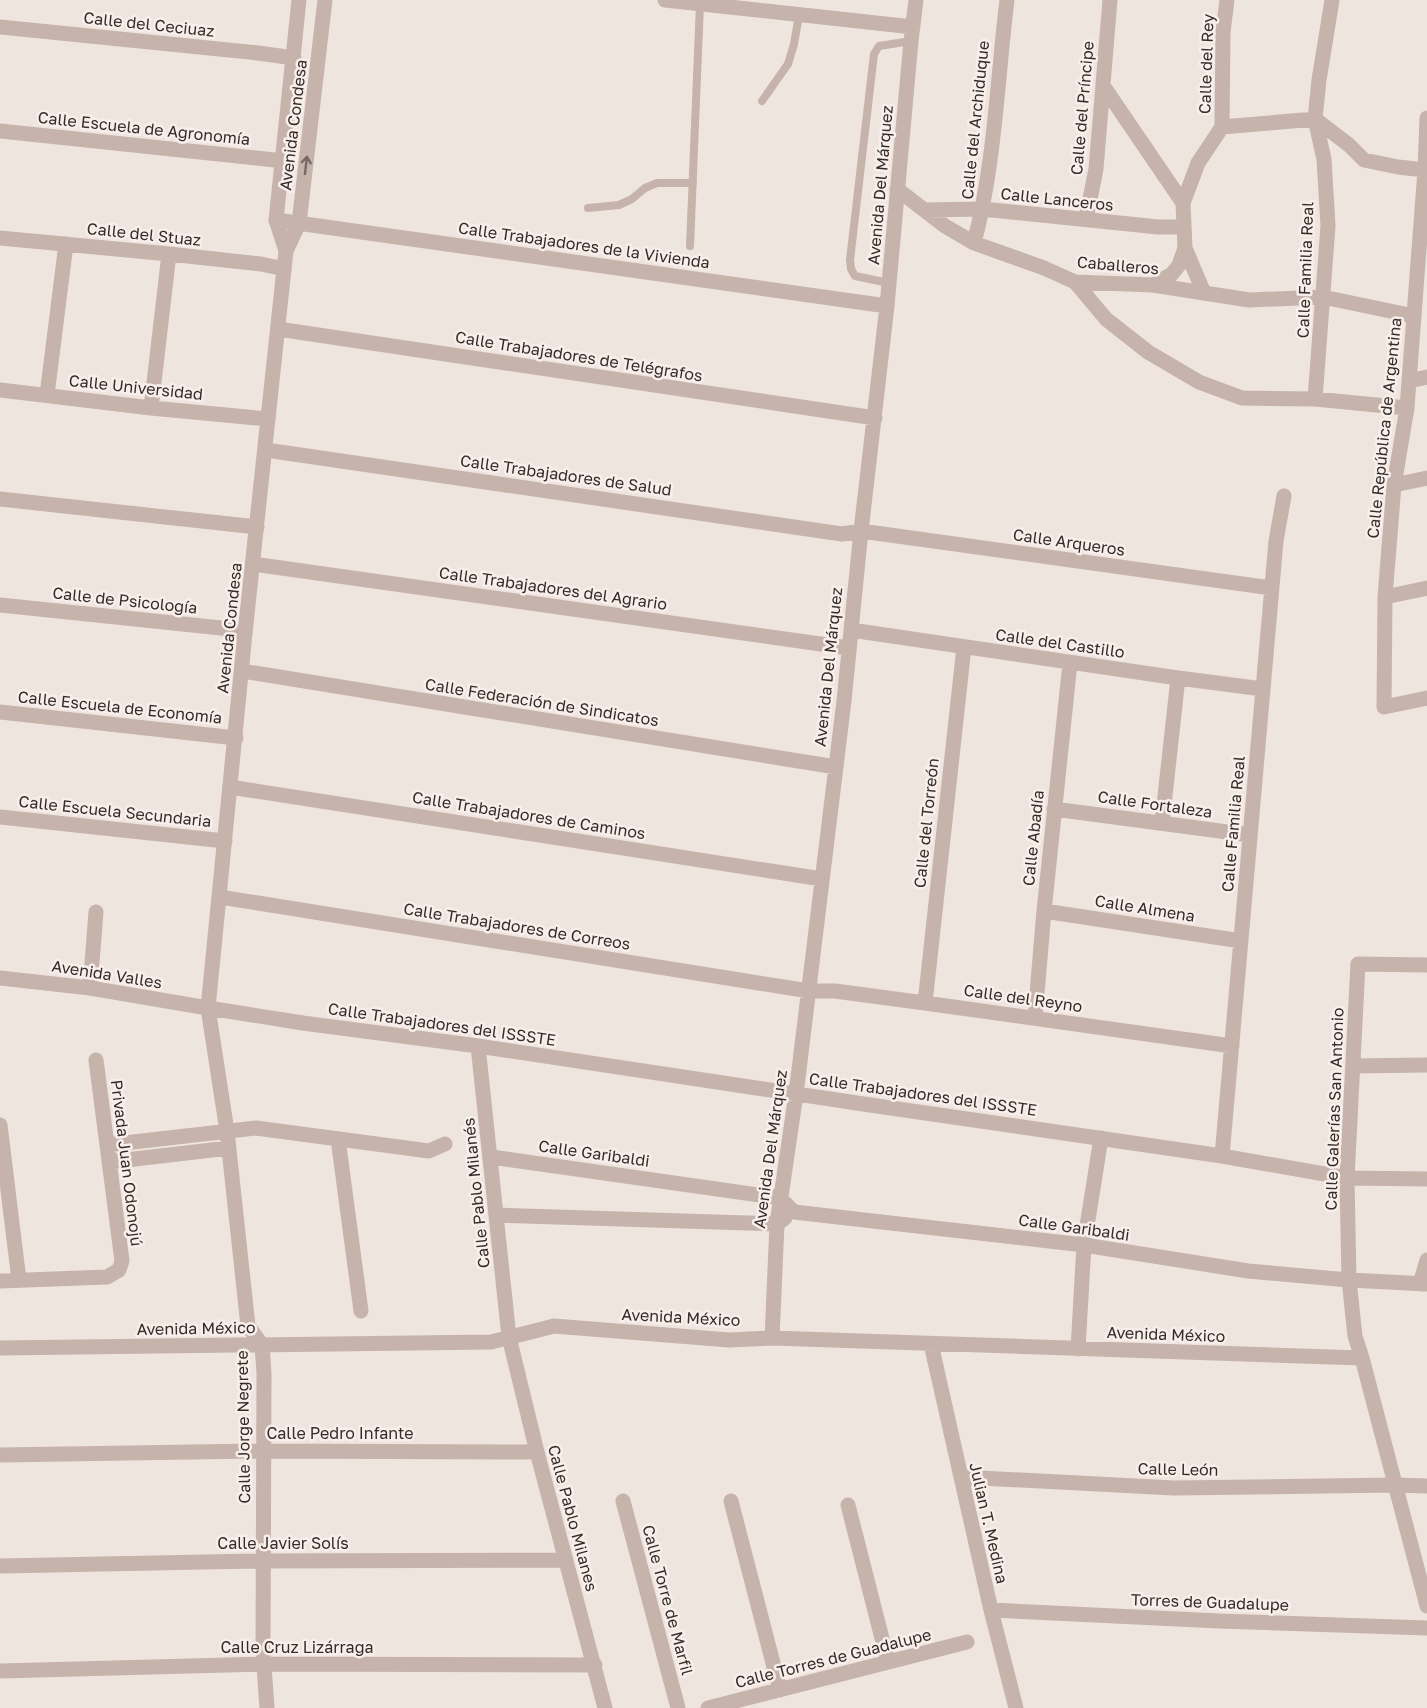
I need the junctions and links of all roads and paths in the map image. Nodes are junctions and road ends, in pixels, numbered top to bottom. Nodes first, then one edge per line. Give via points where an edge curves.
1 (299, 0) edge
2 (325, 0) edge
3 (665, 0) edge
4 (916, 0) edge
5 (1007, 0) edge
6 (1110, 0) edge
7 (1227, 0) edge
8 (1332, 0) edge
9 (700, 4) junction
10 (799, 15) junction
11 (0, 27) edge
12 (912, 34) junction
13 (294, 58) junction
14 (1104, 87) junction
15 (762, 100) dead end
16 (1427, 117) edge
17 (1315, 119) junction
18 (1222, 127) junction
19 (0, 130) edge
20 (1426, 141) edge
21 (284, 161) junction
22 (1425, 170) junction
23 (693, 183) junction
24 (897, 189) junction
25 (1183, 203) junction
26 (588, 208) dead end
27 (983, 209) junction
28 (925, 210) junction
29 (1086, 219) junction
30 (276, 220) junction
31 (299, 223) junction
32 (1184, 227) junction
33 (0, 238) edge
34 (974, 243) junction
35 (66, 244) junction
36 (690, 246) dead end
37 (1185, 248) junction
38 (286, 251) junction
39 (169, 254) junction
40 (284, 268) junction
41 (1422, 268) edge
42 (1075, 282) junction
43 (889, 283) junction
44 (1153, 285) junction
45 (1204, 293) junction
46 (1323, 297) junction
47 (887, 306) junction
48 (1414, 316) junction
49 (278, 329) junction
50 (1427, 376) edge
51 (1409, 381) junction
52 (0, 390) edge
53 (47, 396) junction
54 (1315, 399) junction
55 (151, 408) junction
56 (1407, 408) junction
57 (875, 418) junction
58 (268, 419) junction
59 (266, 450) junction
60 (1427, 478) edge
61 (1394, 485) junction
62 (1284, 496) dead end
63 (0, 499) edge
64 (257, 527) junction
65 (861, 531) junction
66 (253, 564) junction
67 (1272, 588) junction
68 (1427, 588) edge
69 (1385, 597) junction
70 (0, 605) edge
71 (851, 630) junction
72 (245, 633) junction
73 (964, 647) junction
74 (849, 648) junction
75 (1070, 663) junction
76 (242, 671) junction
77 (1178, 678) junction
78 (1263, 689) junction
79 (1427, 698) edge
80 (0, 712) edge
81 (236, 738) junction
82 (836, 767) junction
83 (230, 787) junction
84 (1054, 809) junction
85 (0, 817) edge
86 (1162, 823) junction
87 (1250, 835) junction
88 (225, 841) junction
89 (822, 879) junction
90 (220, 897) junction
91 (1044, 911) junction
92 (96, 912) dead end
93 (1241, 941) junction
94 (1427, 965) edge
95 (0, 978) edge
96 (90, 988) junction
97 (808, 991) junction
98 (925, 1003) junction
99 (208, 1008) junction
100 (1035, 1017) junction
101 (478, 1046) junction
102 (1232, 1046) junction
103 (96, 1060) dead end
104 (1427, 1065) edge
105 (1353, 1066) junction
106 (796, 1094) junction
107 (0, 1125) edge
108 (226, 1131) junction
109 (1101, 1138) junction
110 (338, 1139) junction
111 (446, 1144) dead end
112 (107, 1145) junction
113 (229, 1148) junction
114 (1222, 1156) junction
115 (490, 1157) junction
116 (109, 1162) junction
117 (1347, 1178) junction
118 (1427, 1179) edge
119 (780, 1198) junction
120 (794, 1212) junction
121 (496, 1215) junction
122 (777, 1224) junction
123 (1084, 1245) junction
124 (1427, 1260) edge
125 (19, 1280) junction
126 (1349, 1280) junction
127 (0, 1281) edge
128 (1423, 1284) edge
129 (361, 1311) dead end
130 (509, 1337) junction
131 (772, 1338) junction
132 (931, 1344) junction
133 (261, 1345) junction
134 (0, 1348) edge
135 (1078, 1349) junction
136 (1362, 1358) junction
137 (263, 1451) junction
138 (537, 1452) junction
139 (0, 1455) edge
140 (961, 1478) junction
141 (1395, 1485) junction
142 (1427, 1486) edge
143 (623, 1501) dead end
144 (731, 1501) dead end
145 (848, 1504) dead end
146 (566, 1560) junction
147 (262, 1561) junction
148 (0, 1566) edge
149 (1427, 1606) edge
150 (991, 1610) junction
151 (1427, 1628) edge
152 (967, 1642) dead end
153 (888, 1662) junction
154 (264, 1664) junction
155 (595, 1665) junction
156 (0, 1671) edge
157 (780, 1690) junction
158 (267, 1708) edge
159 (605, 1708) edge
160 (678, 1708) edge
161 (708, 1708) edge
162 (1016, 1708) edge

1 - 13 street, Avenida Condesa
31 -> 2 street, Avenida Condesa
3 - 9 street
4 - 12 street, Avenida Del Márquez
5 - 27 street, Calle del Archiduque
6 - 14 street, Calle del Príncipe
7 - 18 street, Calle del Rey
8 - 17 street, Calle Familia Real
9 - 10 street
9 - 23 lane
10 - 12 street
10 - 15 lane via 788,64
11 - 13 street, Calle del Ceciuaz
12 - 24 street, Avenida Del Márquez
12 - 43 lane via 879,46 874,54 850,260 855,276
13 - 21 street, Avenida Condesa
14 - 25 street
14 - 29 street, Calle del Príncipe via 1096,169
16 - 20 street, Calle República de Argentina
17 - 18 street
17 - 22 street via 1364,160
17 - 46 street, Calle Familia Real via 1324,159 1328,226
18 - 25 street, Calle del Rey via 1198,163
19 - 21 street, Calle Escuela de Agronomía
20 - 22 street, Calle República de Argentina
21 - 30 street, Avenida Condesa
22 - 41 street, Calle República de Argentina
23 - 26 lane via 657,183 619,205
23 - 36 lane
24 - 28 street, Caballeros
24 - 43 street, Avenida Del Márquez
25 - 32 street, Calle del Rey
27 - 28 street, Calle Lanceros
27 - 29 street, Calle Lanceros
27 - 34 street, Calle del Archiduque
28 - 34 street, Caballeros
29 - 32 street, Calle Lanceros
30 - 31 street, Calle Trabajadores de la Vivienda
30 - 38 street, Avenida Condesa
31 - 38 street, Avenida Condesa
31 - 47 street, Calle Trabajadores de la Vivienda
32 - 37 street, Calle del Rey
33 - 35 street, Calle del Stuaz
34 - 42 street, Caballeros
35 - 39 street, Calle del Stuaz
35 - 53 street
37 - 44 street, Calle del Rey via 1172,274
37 - 45 street
38 - 40 street, Avenida Condesa
39 - 40 street, Calle del Stuaz
39 - 55 street
40 - 49 street, Avenida Condesa
41 - 48 street, Calle República de Argentina
42 - 44 street, Caballeros
42 - 54 street via 1106,319 1148,352 1199,382 1242,398
43 - 47 street, Avenida Del Márquez
44 - 45 street, Caballeros
45 - 46 street, Caballeros via 1249,300
46 - 48 street, Caballeros
46 - 54 street, Calle Familia Real
47 - 57 street, Avenida Del Márquez
48 - 51 street, Calle República de Argentina
49 - 57 street, Calle Trabajadores de Telégrafos
49 - 58 street, Avenida Condesa
50 - 51 street
51 - 56 street, Calle República de Argentina
52 - 53 street, Calle Universidad
53 - 55 street, Calle Universidad
54 - 56 street
55 - 58 street, Calle Universidad
56 - 61 street, Calle República de Argentina
57 - 65 street, Avenida Del Márquez
58 - 59 street, Avenida Condesa
59 - 64 street, Avenida Condesa
59 - 65 street, Calle Trabajadores de Salud via 842,534
60 - 61 street
61 - 69 street, Calle República de Argentina
62 - 67 street, Calle Familia Real
63 - 64 street
64 - 66 street, Avenida Condesa
65 - 67 street, Calle Arqueros
65 - 71 street, Avenida Del Márquez
66 - 72 street, Avenida Condesa
66 - 74 street, Calle Trabajadores del Agrario
67 - 78 street, Calle Familia Real
68 - 69 street
69 - 79 street, Calle República de Argentina via 1384,707
70 - 72 street, Calle de Psicología
71 - 73 street, Calle del Castillo
71 - 74 street, Avenida Del Márquez
72 - 76 street, Avenida Condesa
73 - 75 street, Calle del Castillo
73 - 98 street, Calle del Torreón
74 - 82 street, Avenida Del Márquez
75 - 77 street, Calle del Castillo
75 - 84 street, Calle Abadía
76 - 81 street, Avenida Condesa
76 - 82 street, Calle Federación de Sindicatos
77 - 78 street, Calle del Castillo
77 - 86 street
78 - 87 street, Calle Familia Real
80 - 81 street, Calle Escuela de Economía
81 - 83 street, Avenida Condesa
82 - 89 street, Avenida Del Márquez
83 - 88 street, Avenida Condesa
83 - 89 street, Calle Trabajadores de Caminos
84 - 86 street, Calle Fortaleza
84 - 91 street, Calle Abadía
85 - 88 street, Calle Escuela Secundaria
86 - 87 street, Calle Fortaleza
87 - 93 street, Calle Familia Real
88 - 90 street, Avenida Condesa
89 - 97 street, Avenida Del Márquez
90 - 97 street, Calle Trabajadores de Correos
90 - 99 street, Avenida Condesa
91 - 93 street, Calle Almena
91 - 100 street, Calle Abadía
92 - 96 street
93 - 102 street, Calle Familia Real
94 - 105 street, Calle Galerías San Antonio via 1358,964
95 - 96 street, Avenida Valles
96 - 99 street, Avenida Valles
97 - 98 street, Calle del Reyno
97 - 106 street, Avenida Del Márquez
98 - 100 street, Calle del Reyno
99 - 101 street, Calle Trabajadores del ISSSTE
99 - 108 street, Calle Jorge Negrete
100 - 102 street, Calle del Reyno
101 - 106 street, Calle Trabajadores del ISSSTE
101 - 115 street, Calle Pablo Milanés
102 - 114 street, Calle Familia Real
103 - 112 street, Privada Juan Odonojú
104 - 105 street
105 - 117 street, Calle Galerías San Antonio
106 - 109 street, Calle Trabajadores del ISSSTE
106 - 119 street, Avenida Del Márquez
107 - 125 street
108 - 110 street via 256,1128
108 - 112 street
108 - 113 street, Calle Jorge Negrete
109 - 114 street, Calle Trabajadores del ISSSTE
109 - 123 street
110 - 111 street via 429,1151
110 - 129 street
112 - 116 street, Privada Juan Odonojú
113 - 116 street
113 - 133 street, Calle Jorge Negrete via 248,1326
114 - 117 street, Calle Trabajadores del ISSSTE
115 - 119 street, Calle Garibaldi
115 - 121 street, Calle Pablo Milanés
116 - 125 street, Privada Juan Odonojú via 120,1270 107,1277
117 - 118 street, Calle Trabajadores del ISSSTE
117 - 126 street, Calle Galerías San Antonio
119 - 120 street
119 - 122 street, Avenida Del Márquez
120 - 122 street
120 - 123 street, Calle Garibaldi
121 - 122 street
121 - 130 street, Calle Pablo Milanés
122 - 131 street, Avenida Del Márquez
123 - 126 street, Calle Garibaldi via 1248,1271
123 - 135 street
124 - 128 street
125 - 127 street
126 - 128 street, Calle Garibaldi
126 - 136 street, Calle Galerías San Antonio via 1355,1336
130 - 131 street, Avenida México via 554,1326 729,1340
130 - 133 street, Avenida México via 491,1342
130 - 138 street, Calle Pablo Milanes
131 - 132 street, Avenida México
132 - 135 street, Avenida México
132 - 140 street, Julian T. Medina
133 - 134 street, Avenida México
133 - 137 street, Calle Jorge Negrete
135 - 136 street, Avenida México
136 - 141 street, Calle Galerías San Antonio
137 - 138 street, Calle Pedro Infante
137 - 139 street, Calle Pedro Infante
137 - 147 street, Calle Jorge Negrete
138 - 146 street, Calle Pablo Milanes
140 - 141 street, Calle León via 1174,1488
140 - 150 street, Julian T. Medina
141 - 142 street, Calle León
141 - 149 street, Calle Galerías San Antonio
143 - 160 street, Calle Torre de Marfil
144 - 157 street
145 - 153 street
146 - 147 street, Calle Javier Solís
146 - 155 street, Calle Pablo Milanes
147 - 148 street, Calle Javier Solís
147 - 154 street, Calle Jorge Negrete
150 - 151 street, Torres de Guadalupe
150 - 162 street, Julian T. Medina
152 - 153 street, Calle Torres de Guadalupe
153 - 157 street, Calle Torres de Guadalupe
154 - 155 street, Calle Cruz Lizárraga
154 - 156 street, Calle Cruz Lizárraga
154 - 158 street, Calle Jorge Negrete
155 - 159 street, Calle Pablo Milanes
157 - 161 street, Calle Torres de Guadalupe

